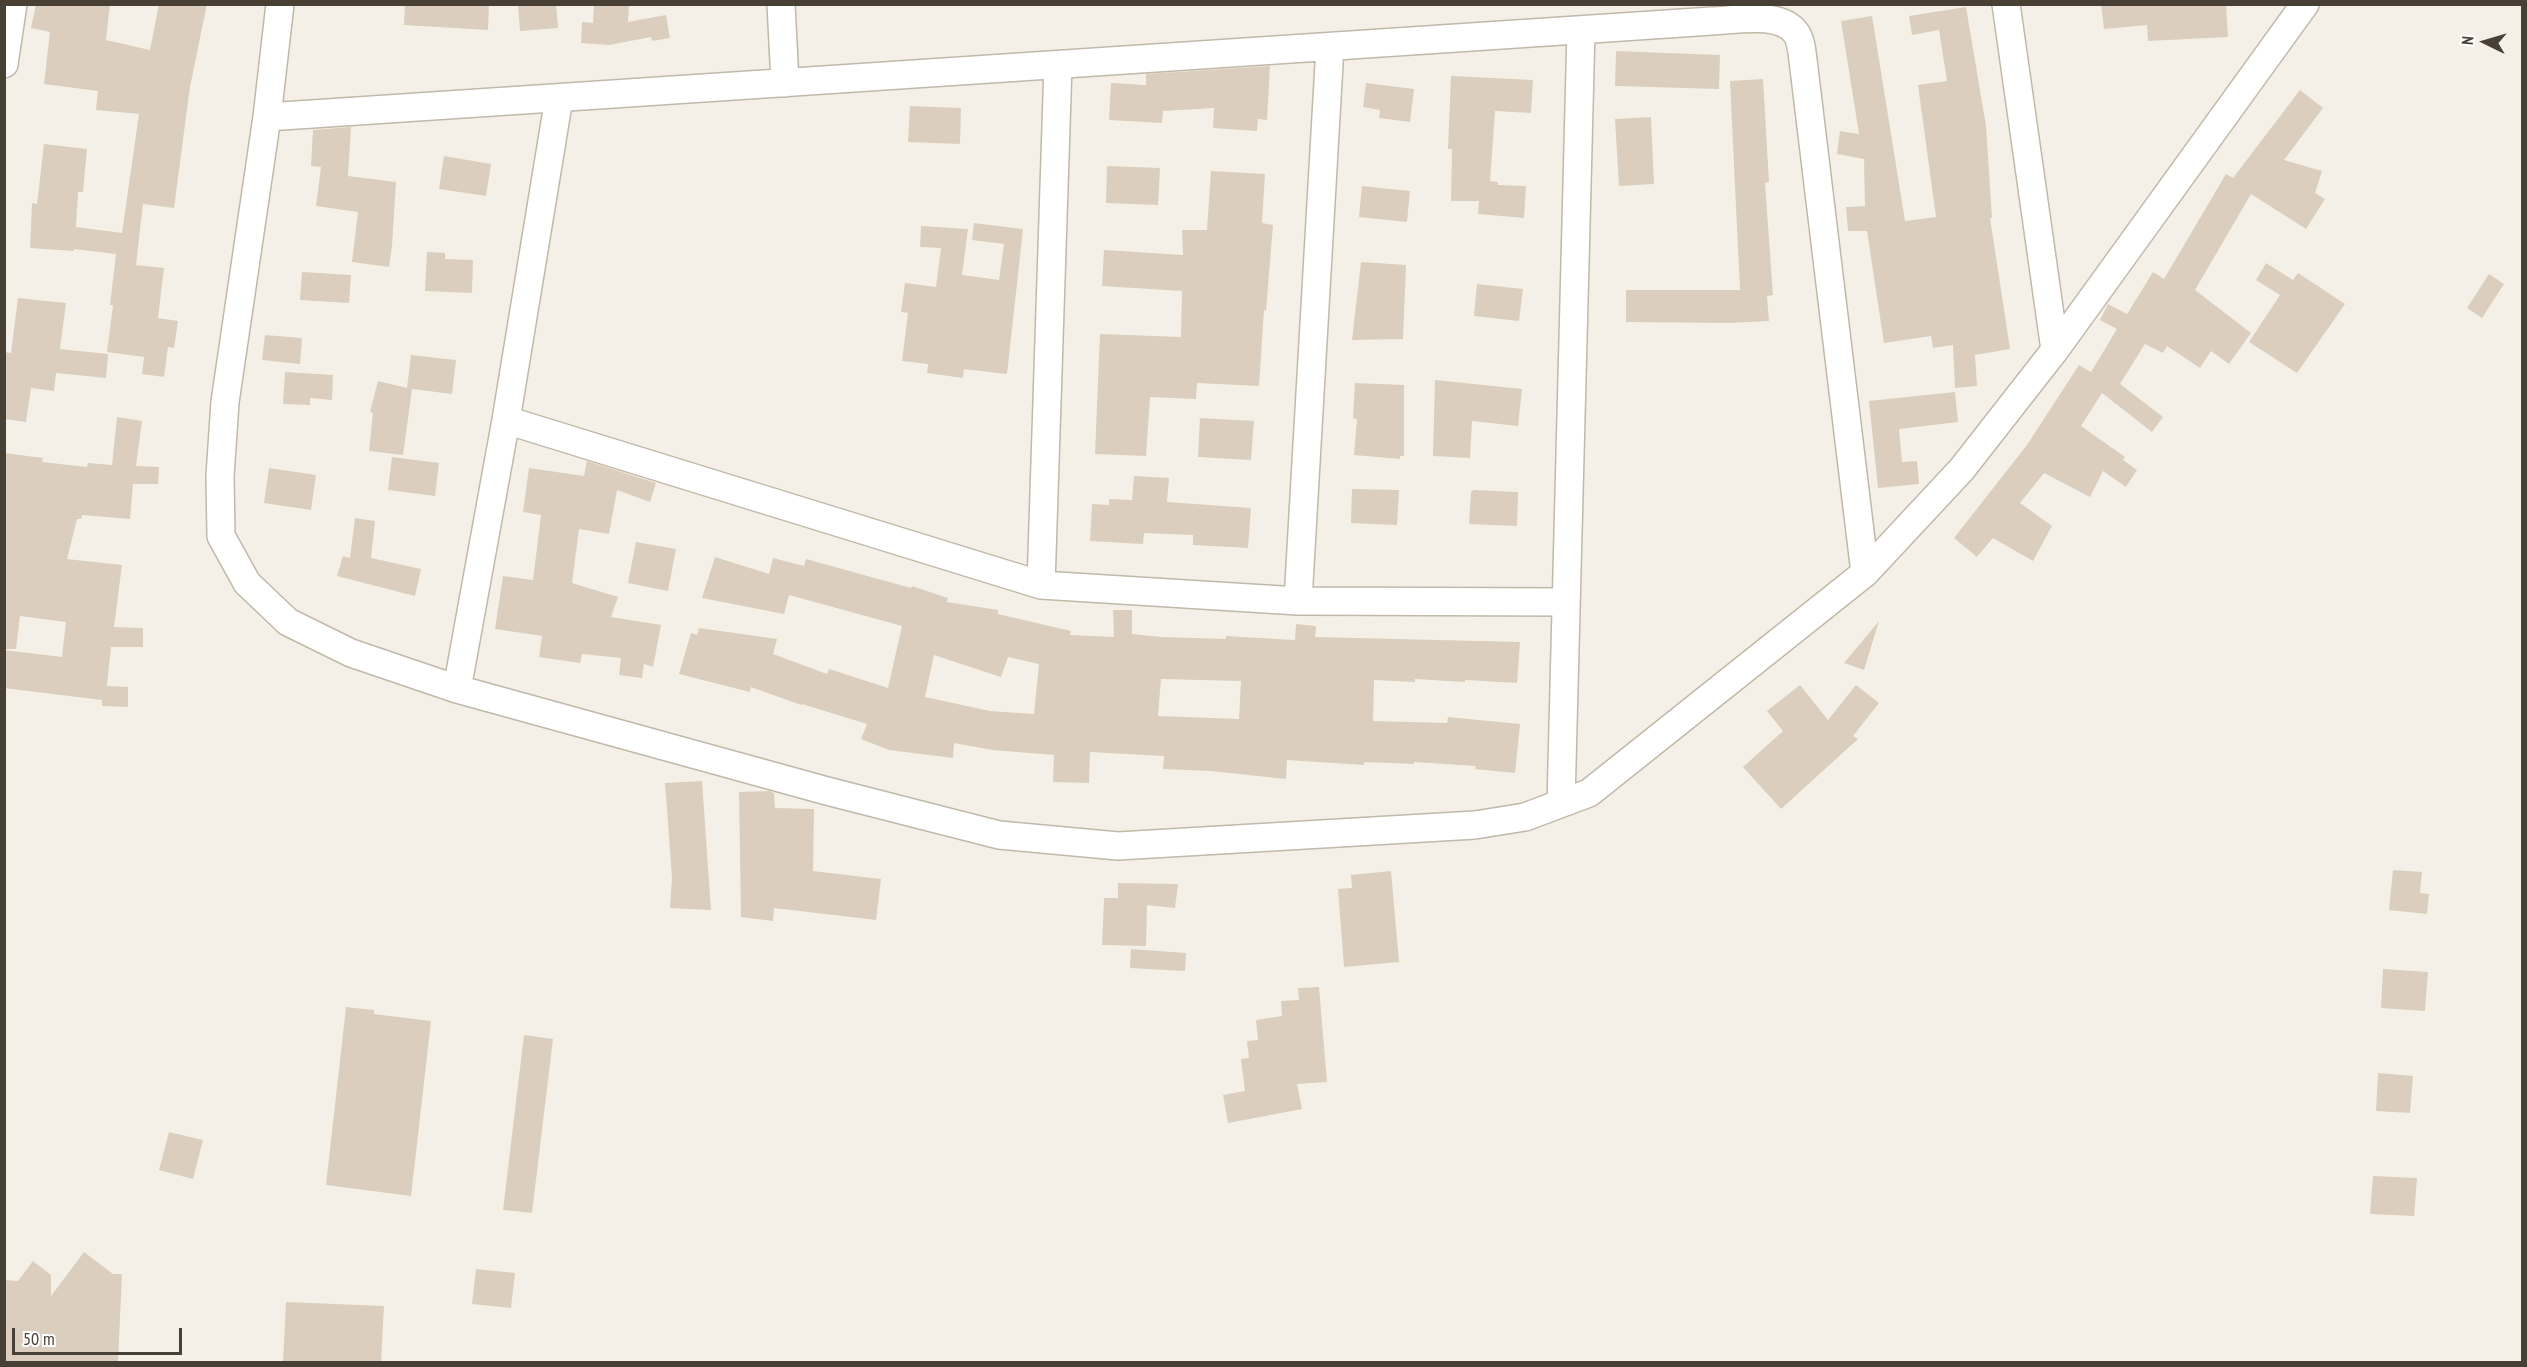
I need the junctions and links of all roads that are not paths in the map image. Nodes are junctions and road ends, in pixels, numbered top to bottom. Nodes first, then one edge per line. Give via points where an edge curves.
1 (13, 4) edge
2 (280, 4) edge
3 (781, 4) edge
4 (2006, 4) edge
5 (2296, 10) edge
6 (1581, 30) junction
7 (1330, 47) junction
8 (4, 64) edge
9 (1058, 65) junction
10 (785, 83) junction
11 (559, 98) junction
12 (267, 117) junction
13 (2055, 350) junction
14 (506, 420) junction
15 (1865, 573) junction
16 (1041, 585) junction
17 (1298, 601) junction
18 (1566, 602) junction
19 (457, 689) junction
20 (1561, 804) junction

1 - 8 street
2 - 12 street
3 - 10 street
4 - 13 street
5 - 13 street
6 - 7 street
6 - 15 street via 1759,20 1784,22 1798,34
6 - 18 street
7 - 9 street
7 - 17 street
9 - 10 street
9 - 16 street
10 - 11 street
11 - 12 street
11 - 14 street
12 - 19 street via 225,402 220,476 222,536 247,583 288,622 351,653
13 - 15 street via 1962,469
14 - 16 street
14 - 19 street
15 - 20 street via 1589,793
16 - 17 street
17 - 18 street
18 - 20 street
19 - 20 street via 999,835 1118,846 1475,825 1525,817

